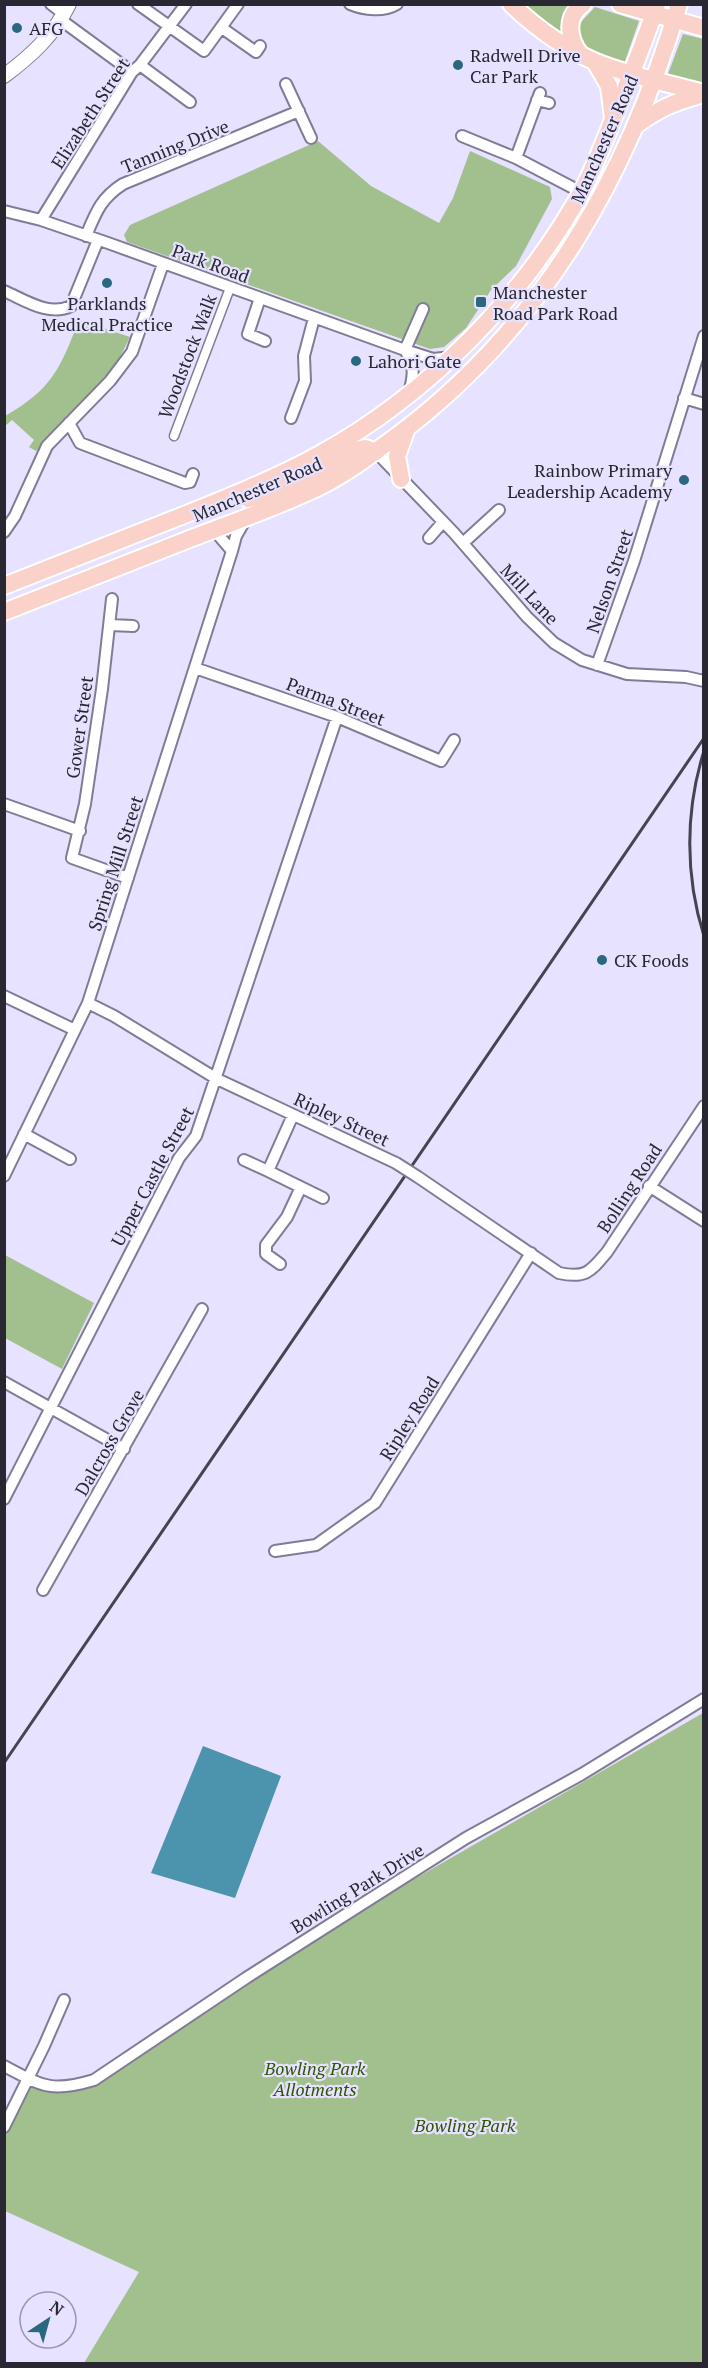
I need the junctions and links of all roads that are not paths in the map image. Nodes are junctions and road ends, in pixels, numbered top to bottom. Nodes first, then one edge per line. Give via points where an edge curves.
1 (51, 4) edge
2 (138, 4) edge
3 (186, 4) edge
4 (238, 4) edge
5 (350, 4) edge
6 (397, 4) edge
7 (512, 4) edge
8 (583, 4) edge
9 (620, 4) edge
10 (655, 9) edge
11 (677, 12) edge
12 (65, 13) edge
13 (169, 27) junction
14 (222, 27) junction
15 (704, 28) edge
16 (260, 46) dead end
17 (588, 58) junction
18 (136, 69) junction
19 (632, 74) junction
20 (4, 76) edge
21 (653, 79) junction
22 (286, 84) dead end
23 (704, 93) edge
24 (190, 102) dead end
25 (549, 103) dead end
26 (299, 111) junction
27 (613, 118) junction
28 (635, 126) junction
29 (462, 136) dead end
30 (311, 138) dead end
31 (516, 158) junction
32 (581, 192) junction
33 (4, 211) edge
34 (41, 220) junction
35 (86, 236) junction
36 (98, 240) junction
37 (164, 264) junction
38 (230, 288) junction
39 (4, 291) edge
40 (260, 298) junction
41 (423, 309) dead end
42 (314, 318) junction
43 (704, 336) edge
44 (265, 341) dead end
45 (405, 350) junction
46 (453, 357) junction
47 (408, 395) junction
48 (684, 398) junction
49 (704, 404) edge
50 (291, 418) dead end
51 (69, 423) junction
52 (365, 426) junction
53 (408, 428) junction
54 (174, 435) dead end
55 (376, 452) junction
56 (193, 474) dead end
57 (401, 479) junction
58 (499, 510) dead end
59 (189, 513) junction
60 (247, 517) junction
61 (443, 522) junction
62 (214, 530) junction
63 (8, 533) edge
64 (429, 538) dead end
65 (462, 543) junction
66 (231, 551) junction
67 (4, 586) edge
68 (112, 599) dead end
69 (4, 612) edge
70 (110, 625) junction
71 (134, 626) dead end
72 (597, 665) junction
73 (195, 668) junction
74 (704, 681) edge
75 (337, 717) junction
76 (454, 740) dead end
77 (4, 804) edge
78 (80, 831) junction
79 (128, 878) junction
80 (4, 996) edge
81 (87, 1003) junction
82 (75, 1030) junction
83 (217, 1078) junction
84 (704, 1106) edge
85 (293, 1115) junction
86 (24, 1134) junction
87 (70, 1159) dead end
88 (244, 1160) dead end
89 (268, 1171) junction
90 (4, 1176) edge
91 (650, 1186) junction
92 (301, 1187) junction
93 (323, 1198) dead end
94 (704, 1221) edge
95 (531, 1253) junction
96 (280, 1264) dead end
97 (574, 1277) joint
98 (202, 1309) dead end
99 (4, 1382) edge
100 (52, 1408) junction
101 (124, 1449) junction
102 (4, 1499) edge
103 (275, 1551) dead end
104 (43, 1590) dead end
105 (704, 1700) edge
106 (64, 2000) dead end
107 (4, 2066) edge
108 (28, 2079) junction
109 (4, 2127) edge

1 - 12 street
2 - 13 street
3 - 13 street, Elizabeth Street
4 - 14 street
5 - 6 street via 372,9
7 - 17 main road via 536,26
8 - 17 main road via 572,16 569,27 574,45
9 - 10 main road
10 - 11 main road
10 - 19 main road, Manchester Road
11 - 15 main road
11 - 21 main road, Manchester Road
12 - 18 street
12 - 20 street via 29,56
13 - 14 street via 204,51
13 - 18 street, Elizabeth Street
14 - 16 street via 256,52
17 - 19 main road
17 - 27 main road via 609,86
18 - 24 street
18 - 34 street, Elizabeth Street
19 - 21 main road
19 - 27 main road, Manchester Road
21 - 23 main road
21 - 28 main road, Manchester Road
22 - 26 street
23 - 28 main road via 658,109
25 - 31 street via 538,97
26 - 30 street
26 - 35 street, Tanning Drive via 123,184 107,194
27 - 32 main road, Manchester Road
28 - 53 main road, Manchester Road via 589,220 549,282 480,362
29 - 31 street
31 - 32 street
32 - 46 main road, Manchester Road via 527,274
33 - 34 street, Park Road
34 - 35 street, Park Road
35 - 36 street, Park Road
36 - 37 street, Park Road
36 - 39 street via 71,306 57,311 39,307
37 - 38 street, Park Road
37 - 51 street via 132,352
38 - 40 street, Park Road
38 - 54 street, Woodstock Walk
40 - 42 street, Park Road
40 - 44 street via 248,334
41 - 45 street
42 - 45 street, Park Road
42 - 50 street via 304,356 305,381
43 - 48 street, Nelson Street
45 - 46 street, Park Road via 433,359
45 - 47 street via 414,373
46 - 47 main road, Manchester Road
47 - 52 main road, Manchester Road
48 - 49 street
48 - 72 street, Nelson Street
51 - 56 street via 80,443 185,483 190,482
51 - 63 street via 47,446
52 - 55 main road
52 - 59 main road, Manchester Road via 259,485
53 - 55 main road, Manchester Road
53 - 57 main road via 397,456
55 - 57 street, Mill Lane
55 - 59 main road via 357,450 292,487 212,513
55 - 60 main road, Manchester Road via 319,487
57 - 61 street, Mill Lane
58 - 65 street
59 - 67 main road, Manchester Road
60 - 62 main road, Manchester Road
60 - 66 street, Spring Mill Street
61 - 64 street
61 - 65 street, Mill Lane
62 - 66 street
62 - 69 main road, Manchester Road
65 - 72 street, Mill Lane via 554,643
66 - 73 street, Spring Mill Street
68 - 70 street, Gower Street
70 - 71 street
70 - 78 street, Gower Street
72 - 74 street, Mill Lane via 627,674
73 - 75 street, Parma Street
73 - 79 street, Spring Mill Street
75 - 76 street, Parma Street via 441,762
75 - 83 street, Upper Castle Street
77 - 78 street
78 - 79 street, Gower Street via 72,858
79 - 81 street, Spring Mill Street
80 - 82 street
81 - 82 street, Spring Mill Street
81 - 83 street, Ripley Street
82 - 86 street, Spring Mill Street
83 - 85 street, Ripley Street
83 - 100 street, Upper Castle Street via 196,1136 178,1158
84 - 91 street, Bolling Road
85 - 89 street
85 - 95 street, Ripley Street, bridge via 396,1163
86 - 87 street
86 - 90 street, Spring Mill Street
88 - 89 street
89 - 92 street
91 - 94 street
91 - 97 street, Bolling Road via 593,1269
92 - 93 street
92 - 96 street via 288,1217 266,1245 266,1254
95 - 97 street, Ripley Street via 559,1273
95 - 103 street, Ripley Road via 375,1503 316,1545
98 - 101 street, Dalcross Grove
99 - 100 street
100 - 101 street
100 - 102 street, Upper Castle Street
101 - 104 street, Dalcross Grove
105 - 108 street, Bowling Park Drive via 466,1839 94,2080 70,2087 46,2087
106 - 108 street
107 - 108 street, Bowling Park Drive
108 - 109 street

